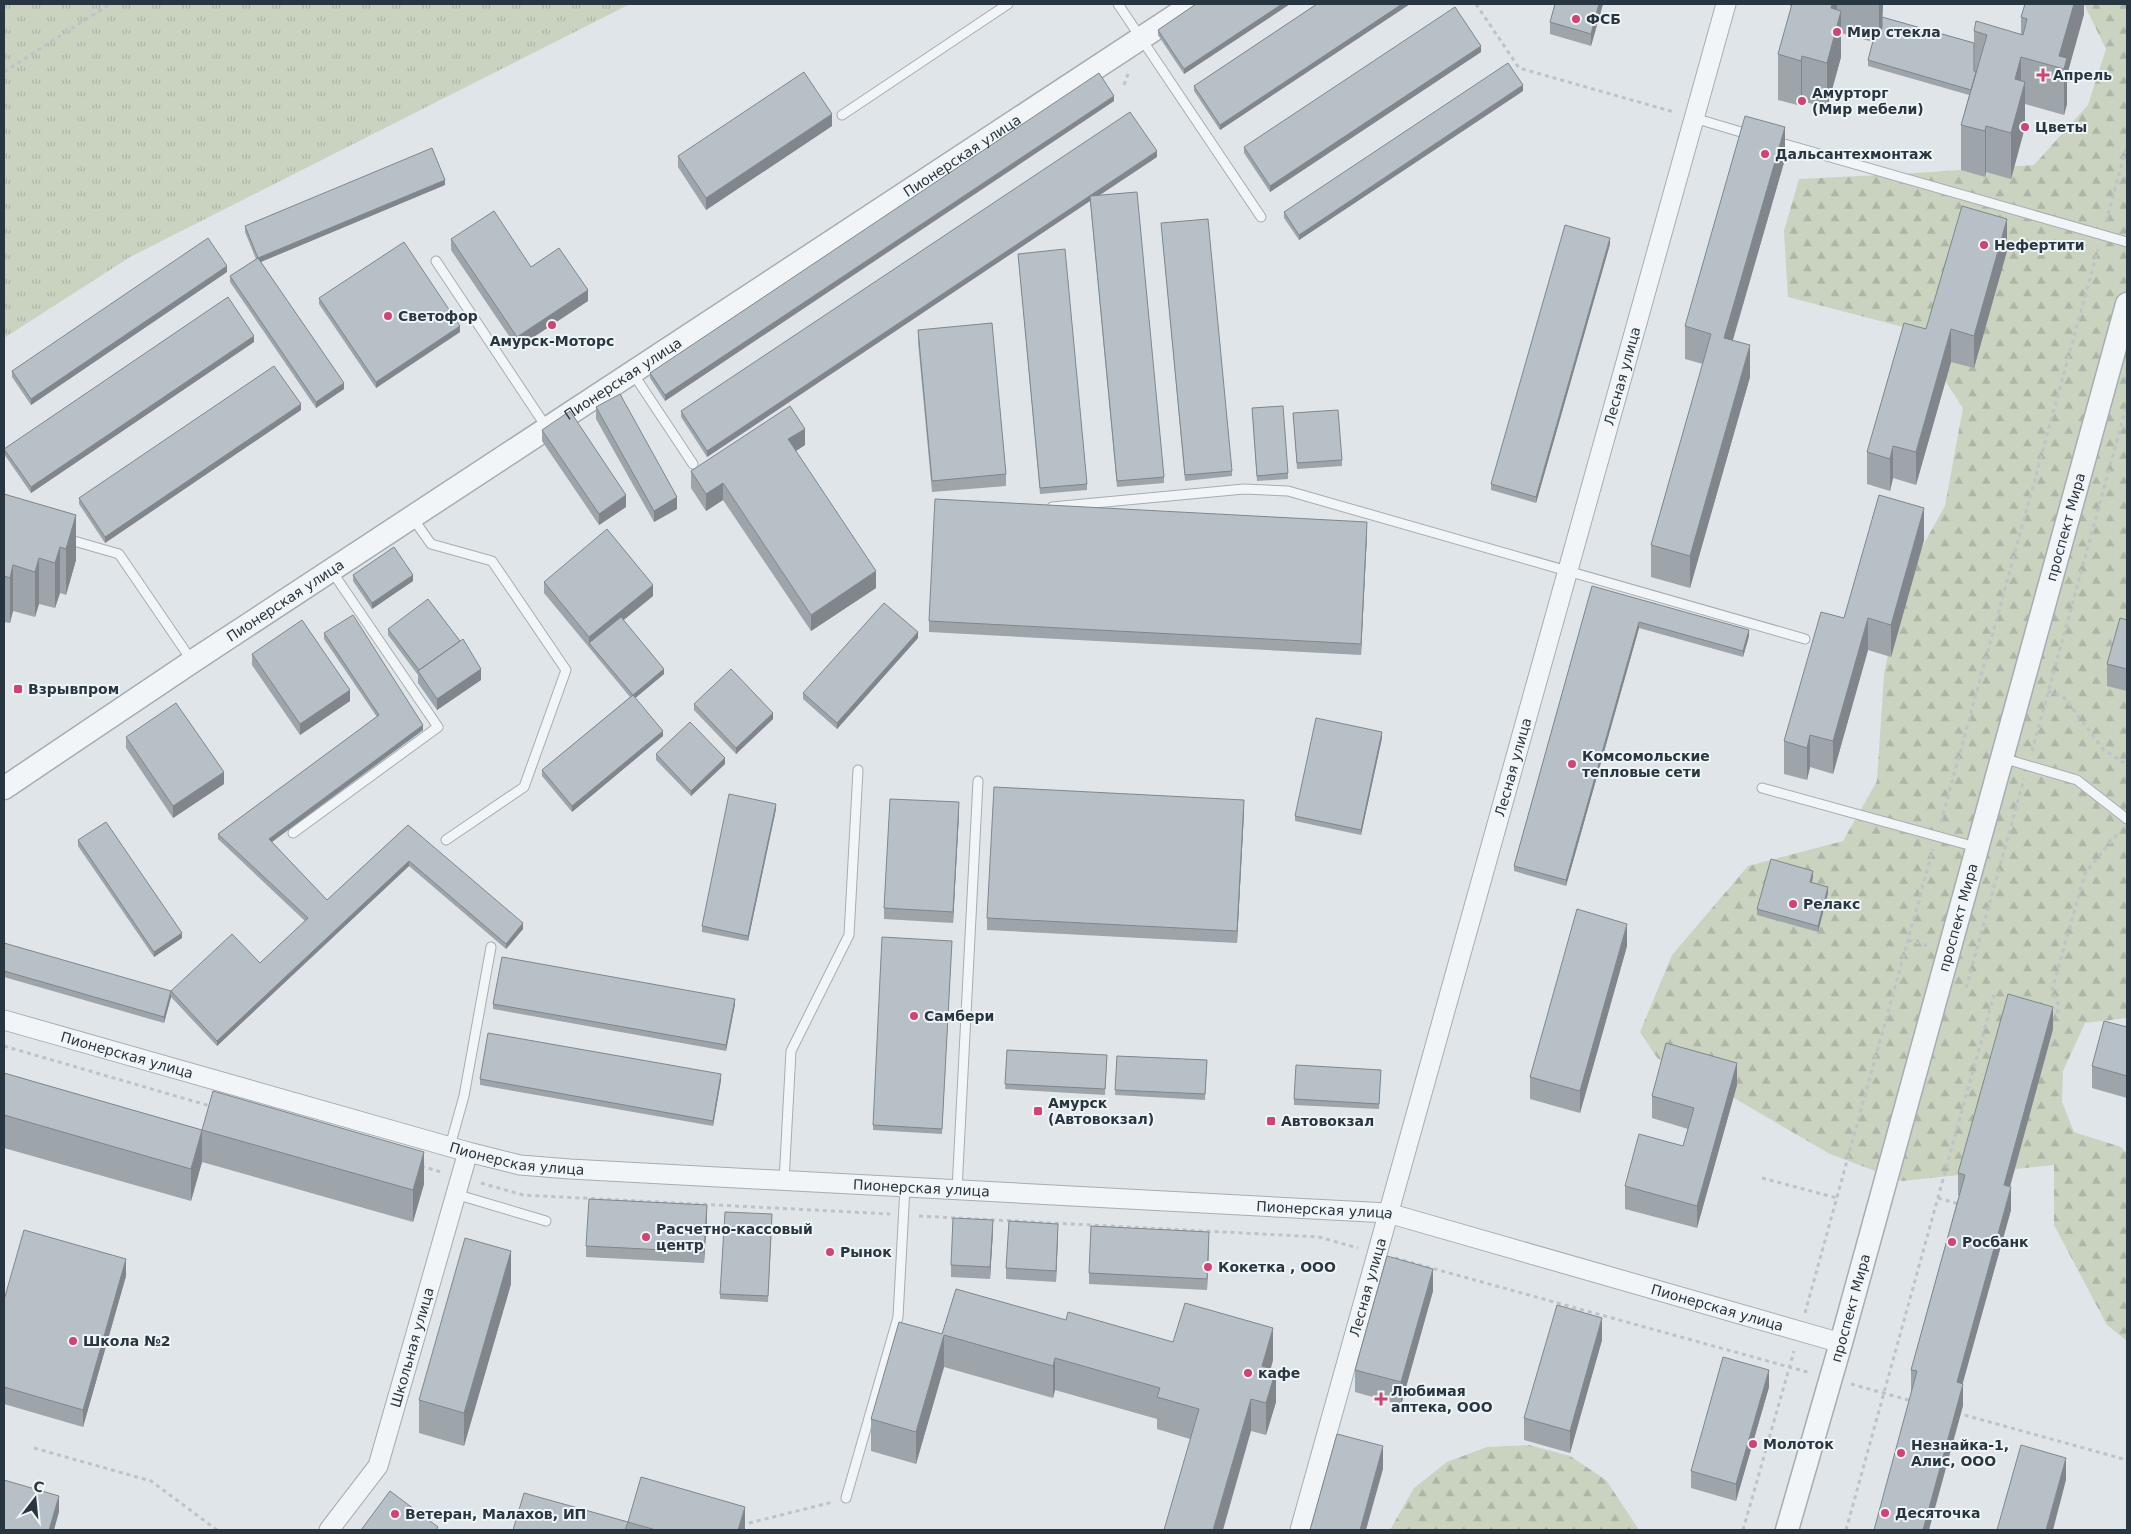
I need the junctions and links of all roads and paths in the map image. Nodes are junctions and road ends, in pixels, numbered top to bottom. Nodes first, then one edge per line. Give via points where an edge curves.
1 (110, 4) edge
2 (1008, 4) edge
3 (1118, 4) edge
4 (1193, 4) edge
5 (1476, 4) edge
6 (1726, 4) edge
7 (1141, 38) junction
8 (4, 72) edge
9 (842, 115) dead end
10 (1694, 118) junction
11 (1260, 217) dead end
12 (2127, 242) edge
13 (436, 261) dead end
14 (2127, 304) edge
15 (632, 372) junction
16 (2127, 404) edge
17 (547, 428) junction
18 (693, 464) dead end
19 (1043, 508) edge
20 (412, 517) junction
21 (54, 535) edge
22 (331, 570) junction
23 (1568, 571) junction
24 (1805, 639) dead end
25 (193, 661) junction
26 (2048, 692) junction
27 (2036, 735) dead end
28 (2002, 758) junction
29 (2127, 765) edge
30 (2028, 766) junction
31 (858, 770) dead end
32 (978, 781) dead end
33 (4, 788) edge
34 (1762, 788) dead end
35 (2127, 819) edge
36 (2121, 830) dead end
37 (293, 833) dead end
38 (446, 840) dead end
39 (1977, 848) junction
40 (491, 947) dead end
41 (1966, 988) dead end
42 (1994, 995) dead end
43 (2058, 1013) dead end
44 (4, 1020) edge
45 (4, 1046) edge
46 (213, 1106) edge
47 (459, 1149) junction
48 (413, 1164) edge
49 (1762, 1178) dead end
50 (784, 1181) junction
51 (458, 1186) junction
52 (904, 1188) junction
53 (957, 1190) junction
54 (1837, 1198) dead end
55 (1938, 1198) junction
56 (1964, 1205) edge
57 (1388, 1213) junction
58 (903, 1215) junction
59 (546, 1220) dead end
60 (1377, 1253) junction
61 (1841, 1343) junction
62 (1830, 1378) junction
63 (1884, 1393) junction
64 (1921, 1403) edge
65 (1949, 1411) edge
66 (34, 1448) dead end
67 (2127, 1460) edge
68 (846, 1498) joint
69 (749, 1523) dead end
70 (217, 1530) edge
71 (329, 1530) edge
72 (1300, 1530) edge
73 (1787, 1530) edge
74 (1846, 1530) edge

1 - 8 path
2 - 9 lane
3 - 7 lane
4 - 7 street, Пионерская улица
5 - 10 path via 1519,68
6 - 10 street, Лесная улица
7 - 11 lane
7 - 15 street, Пионерская улица
10 - 12 lane
10 - 23 street, Лесная улица
13 - 17 lane
14 - 28 street, проспект Мира
15 - 17 street, Пионерская улица
15 - 18 lane
16 - 26 path
17 - 20 street, Пионерская улица
19 - 23 lane via 1244,489 1288,491
20 - 22 street, Пионерская улица
20 - 38 lane via 431,544 492,561 566,670 524,787
21 - 25 lane via 120,554
22 - 25 street, Пионерская улица
22 - 37 lane via 438,728
23 - 24 lane
23 - 57 street, Лесная улица
25 - 33 street, Пионерская улица
26 - 27 path
26 - 29 path via 2063,696 2103,749
28 - 30 lane
28 - 39 street, проспект Мира
30 - 35 lane via 2077,780
30 - 41 path
31 - 50 lane via 849,935 791,1051
32 - 53 lane
34 - 39 lane
36 - 43 path via 2085,873 2052,990 2060,1006
39 - 61 street, проспект Мира
40 - 47 lane via 464,1096
42 - 55 path
44 - 47 street, Пионерская улица
45 - 46 path
47 - 50 street, Пионерская улица via 520,1165
47 - 51 street, Школьная улица
48 - 51 path
49 - 54 path
50 - 52 street, Пионерская улица
51 - 58 path via 523,1195
51 - 59 lane
51 - 71 street, Школьная улица via 378,1466
52 - 53 street, Пионерская улица
52 - 58 lane
53 - 57 street, Пионерская улица
55 - 56 path
55 - 63 path
57 - 60 street, Лесная улица
57 - 61 street, Пионерская улица
58 - 60 path via 1320,1237
58 - 68 lane via 898,1317
60 - 62 path
60 - 72 street, Лесная улица
61 - 62 street, проспект Мира
62 - 63 path
62 - 73 street, проспект Мира
63 - 64 path
63 - 74 path
65 - 67 path
66 - 70 path via 151,1481
68 - 69 path

